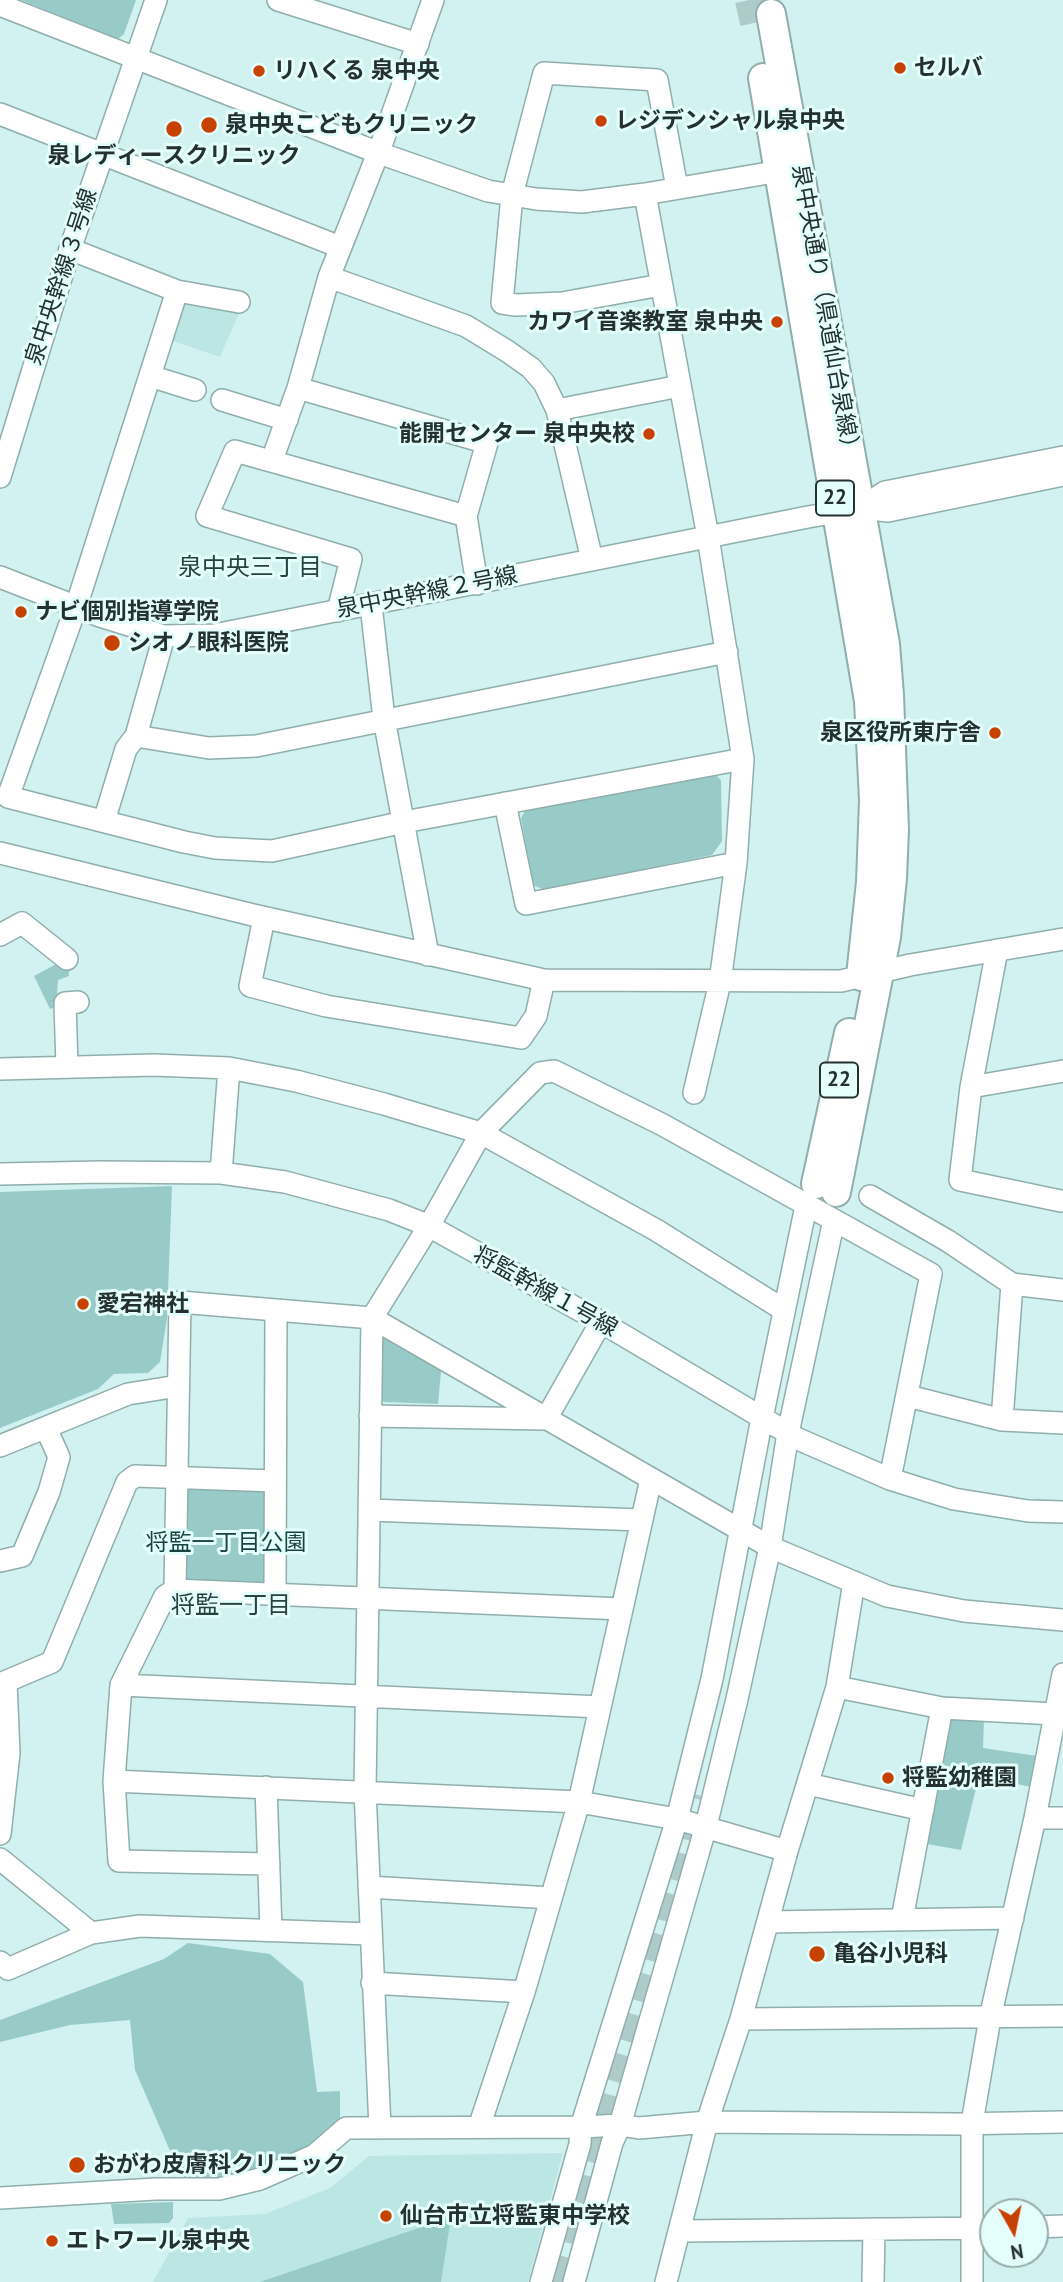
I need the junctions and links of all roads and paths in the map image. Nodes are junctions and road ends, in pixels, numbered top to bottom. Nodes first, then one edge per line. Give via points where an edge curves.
1 (156, 0) edge
2 (278, 0) edge
3 (433, 0) edge
4 (0, 5) edge
5 (418, 44) junction
6 (137, 58) junction
7 (0, 114) edge
8 (379, 153) junction
9 (101, 155) junction
10 (780, 171) junction
11 (677, 188) junction
12 (645, 194) junction
13 (512, 195) junction
14 (340, 247) junction
15 (70, 249) junction
16 (329, 277) junction
17 (661, 285) junction
18 (177, 291) junction
19 (239, 302) dead end
20 (150, 376) junction
21 (680, 386) junction
22 (298, 388) junction
23 (195, 390) dead end
24 (222, 400) dead end
25 (557, 410) junction
26 (287, 420) junction
27 (1063, 457) edge
28 (272, 460) junction
29 (1063, 475) edge
30 (0, 477) edge
31 (849, 510) junction
32 (466, 516) junction
33 (708, 537) junction
34 (592, 560) junction
35 (0, 577) edge
36 (477, 584) junction
37 (371, 605) junction
38 (76, 607) junction
39 (338, 611) junction
40 (164, 636) junction
41 (727, 652) junction
42 (384, 719) junction
43 (136, 736) junction
44 (743, 759) junction
45 (505, 803) junction
46 (104, 821) junction
47 (404, 822) junction
48 (0, 853) edge
49 (736, 863) junction
50 (264, 918) junction
51 (0, 935) edge
52 (1063, 939) edge
53 (997, 950) junction
54 (428, 955) junction
55 (67, 959) dead end
56 (871, 974) junction
57 (544, 980) junction
58 (720, 982) junction
59 (78, 1002) dead end
60 (67, 1067) junction
61 (229, 1068) junction
62 (0, 1069) edge
63 (1063, 1071) edge
64 (971, 1087) junction
65 (694, 1093) dead end
66 (481, 1133) junction
67 (221, 1173) junction
68 (0, 1174) edge
69 (819, 1194) junction
70 (870, 1196) dead end
71 (1062, 1205) edge
72 (834, 1220) junction
73 (429, 1226) junction
74 (1012, 1284) junction
75 (1063, 1290) edge
76 (276, 1310) junction
77 (784, 1310) junction
78 (372, 1318) junction
79 (601, 1322) junction
80 (178, 1386) junction
81 (908, 1395) junction
82 (370, 1416) junction
83 (762, 1418) junction
84 (546, 1419) junction
85 (1002, 1420) junction
86 (1063, 1423) edge
87 (46, 1428) junction
88 (788, 1433) junction
89 (0, 1446) edge
90 (177, 1477) junction
91 (651, 1479) junction
92 (890, 1479) junction
93 (275, 1481) junction
94 (369, 1510) junction
95 (1063, 1512) edge
96 (642, 1520) junction
97 (742, 1532) junction
98 (770, 1547) junction
99 (0, 1560) edge
100 (854, 1582) junction
101 (175, 1590) junction
102 (275, 1594) junction
103 (368, 1598) junction
104 (622, 1609) junction
105 (1063, 1620) edge
106 (1063, 1674) edge
107 (3, 1683) edge
108 (121, 1685) junction
109 (837, 1687) junction
110 (366, 1696) junction
111 (600, 1707) junction
112 (942, 1708) junction
113 (1055, 1714) junction
114 (4, 1754) edge
115 (114, 1781) junction
116 (808, 1784) junction
117 (265, 1787) junction
118 (365, 1791) junction
119 (2, 1798) edge
120 (579, 1802) junction
121 (923, 1810) junction
122 (1035, 1818) junction
123 (1063, 1818) edge
124 (677, 1819) junction
125 (706, 1826) junction
126 (0, 1834) edge
127 (787, 1851) junction
128 (0, 1858) edge
129 (269, 1864) junction
130 (369, 1887) junction
131 (551, 1898) junction
132 (1013, 1918) junction
133 (902, 1919) junction
134 (768, 1922) junction
135 (271, 1930) junction
136 (91, 1933) junction
137 (370, 1934) junction
138 (0, 1962) edge
139 (372, 1983) junction
140 (524, 1992) junction
141 (1063, 2016) edge
142 (990, 2018) junction
143 (741, 2020) junction
144 (706, 2122) junction
145 (1063, 2122) edge
146 (972, 2123) junction
147 (620, 2125) junction
148 (480, 2127) junction
149 (581, 2127) junction
150 (380, 2128) junction
151 (0, 2198) edge
152 (979, 2198) edge
153 (979, 2228) edge
154 (874, 2229) junction
155 (680, 2231) junction
156 (979, 2244) edge
157 (541, 2282) edge
158 (574, 2282) edge
159 (666, 2282) edge
160 (873, 2282) edge
161 (972, 2282) edge

1 - 6 street, 泉中央幹線３号線
2 - 5 street
3 - 5 street
4 - 6 street
5 - 8 street
6 - 8 street
6 - 9 street, 泉中央幹線３号線
7 - 9 street
8 - 13 street via 459,182
8 - 14 street
9 - 14 street
9 - 15 street, 泉中央幹線３号線
10 - 11 street
10 - 31 main road, 泉中央通り（県道仙台泉線） / 22
10 - 31 main road, 泉中央通り（県道仙台泉線） / 22 via 762,19
11 - 12 street
11 - 13 street via 657,80 544,73
12 - 13 street via 582,202
12 - 17 street
13 - 17 street via 502,303 562,303
14 - 16 street
15 - 18 street
15 - 30 street, 泉中央幹線３号線
16 - 22 street
16 - 25 street via 466,326 531,368
17 - 21 street
18 - 19 street
18 - 20 street
20 - 23 street
20 - 38 street
21 - 25 street
21 - 33 street
22 - 26 street
22 - 32 street via 487,443
24 - 26 street
25 - 34 street
26 - 28 street
27 - 31 street via 885,492
28 - 32 street
28 - 39 street via 235,451 208,516 351,559
29 - 31 street via 888,511
31 - 33 street, 泉中央幹線２号線
31 - 56 main road, 泉中央通り（県道仙台泉線） / 22 via 874,788
32 - 36 street
33 - 34 street, 泉中央幹線２号線
33 - 41 street
34 - 36 street, 泉中央幹線２号線
35 - 38 street, 泉中央幹線２号線
36 - 37 street, 泉中央幹線２号線
37 - 39 street, 泉中央幹線２号線
37 - 42 street
38 - 40 street, 泉中央幹線２号線
38 - 46 street via 8,797
39 - 40 street, 泉中央幹線２号線 via 214,635
40 - 43 street
41 - 42 street
41 - 44 street
42 - 43 street via 256,746 209,748
42 - 47 street
43 - 46 street via 126,749
44 - 45 street
44 - 49 street
45 - 47 street
45 - 49 street via 526,904
46 - 47 street via 215,848 271,851
47 - 54 street
48 - 50 street
49 - 58 street
50 - 54 street
50 - 57 street via 250,986 326,1006 521,1038 536,1016
51 - 55 street via 22,923
52 - 53 street
53 - 56 street
53 - 64 street
54 - 57 street
56 - 58 street via 841,981
56 - 69 main road, 泉中央通り（県道仙台泉線） / 22
57 - 58 street
58 - 65 street
59 - 60 street via 65,1003
60 - 61 street
60 - 62 street
61 - 66 street via 296,1081
61 - 67 street
63 - 64 street
64 - 71 street via 960,1180
66 - 69 street via 540,1073 555,1071
66 - 73 street
66 - 77 street via 656,1230
67 - 68 street, 将監幹線１号線
67 - 73 street, 将監幹線１号線 via 285,1182 389,1210
69 - 72 street
69 - 77 street
70 - 74 street
72 - 81 street via 931,1275
72 - 88 street
73 - 78 street
73 - 79 street, 将監幹線１号線
74 - 75 street
74 - 85 street
76 - 78 street
76 - 80 street via 180,1303
76 - 93 street
77 - 83 street
78 - 82 street
78 - 84 street
79 - 83 street, 将監幹線１号線
79 - 84 street
80 - 87 street via 128,1394
80 - 90 street
81 - 85 street
81 - 92 street
82 - 84 street
82 - 94 street
83 - 88 street, 将監幹線１号線
83 - 97 street
84 - 91 street
85 - 86 street
87 - 89 street
87 - 99 street via 59,1457 49,1492 22,1556
88 - 92 street, 将監幹線１号線
88 - 98 street
90 - 93 street
90 - 101 street
90 - 107 street via 135,1476 127,1482 52,1662
91 - 96 street
91 - 97 street
92 - 95 street, 将監幹線１号線 via 954,1499
93 - 102 street
94 - 96 street
94 - 103 street
96 - 104 street
97 - 98 street
97 - 124 street
98 - 100 street
98 - 125 street
100 - 105 street via 887,1596 964,1611
100 - 109 street
101 - 102 street
101 - 108 street via 165,1596
102 - 103 street
103 - 104 street
103 - 110 street
104 - 111 street
106 - 113 street
107 - 114 street
108 - 110 street
108 - 115 street
109 - 112 street
109 - 116 street
110 - 111 street
110 - 118 street
111 - 120 street
112 - 113 street
112 - 121 street
113 - 122 street
114 - 119 street
115 - 117 street
115 - 129 street via 119,1861
116 - 121 street
116 - 127 street
117 - 118 street
117 - 129 street
118 - 120 street
118 - 130 street
119 - 126 street
120 - 124 street
120 - 131 street
121 - 133 street
122 - 123 street
122 - 132 street
124 - 125 street
124 - 149 street
125 - 127 street
125 - 147 street
127 - 134 street
128 - 136 street
129 - 135 street
130 - 131 street
130 - 137 street
131 - 140 street
132 - 133 street
132 - 142 street
133 - 134 street
134 - 143 street
135 - 136 street via 140,1926
135 - 137 street
136 - 138 street via 8,1969
137 - 139 street
139 - 140 street
139 - 150 street
140 - 148 street
141 - 142 street
142 - 143 street
142 - 146 street
143 - 144 street
144 - 146 street
144 - 147 street via 639,2128
144 - 155 street
145 - 146 street
146 - 152 street
147 - 149 street
147 - 158 street
148 - 149 street
148 - 150 street
149 - 157 street
150 - 151 street via 346,2127 315,2155 260,2179 219,2189
153 - 154 street
154 - 155 street
154 - 160 street
155 - 159 street
156 - 161 street

